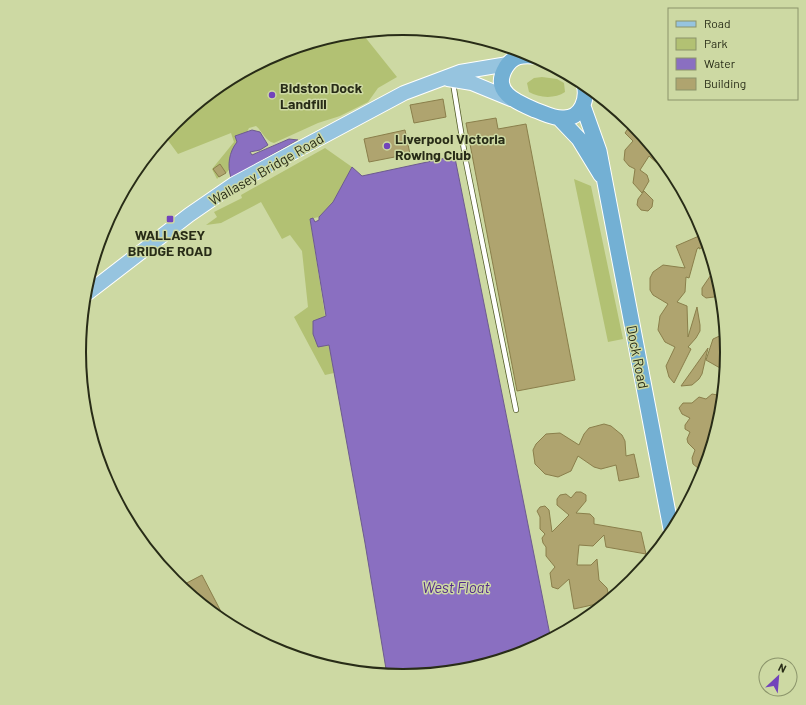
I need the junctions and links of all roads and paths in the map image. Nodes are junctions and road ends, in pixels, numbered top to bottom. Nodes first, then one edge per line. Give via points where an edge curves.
1 (513, 57) edge
2 (448, 79) junction
3 (586, 94) edge
4 (587, 95) edge
5 (511, 99) junction
6 (558, 118) junction
7 (604, 181) junction
8 (92, 290) edge
9 (516, 410) dead end
10 (670, 524) edge

1 - 2 main road, Wallasey Bridge Road via 460,72
1 - 5 highway via 504,71 502,81 503,88
2 - 5 main road via 472,83
2 - 8 main road, Wallasey Bridge Road via 404,93 234,184 188,215
2 - 9 lane
3 - 6 highway via 573,116
4 - 7 highway, Dock Road
5 - 6 highway
6 - 7 highway, Dock Road via 579,139
7 - 10 highway, Dock Road

